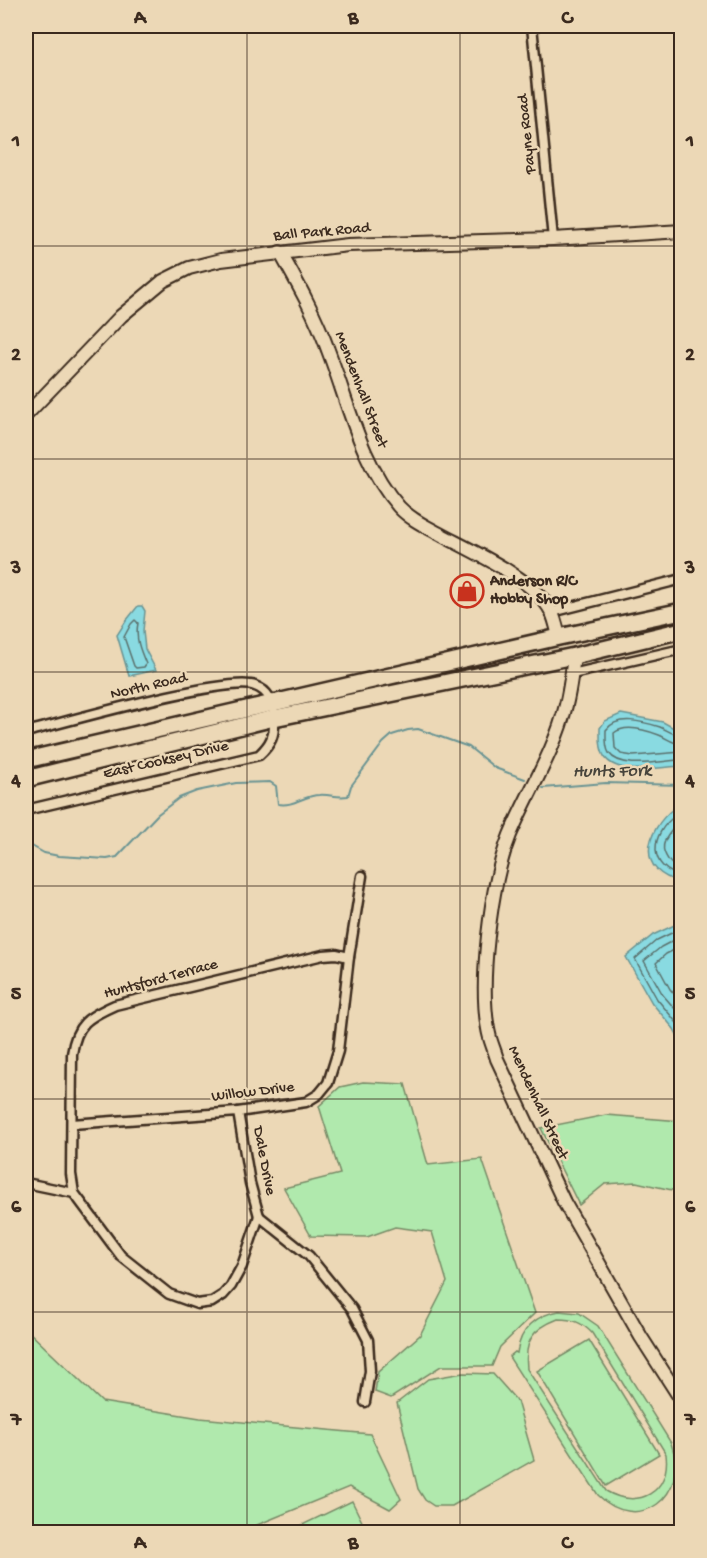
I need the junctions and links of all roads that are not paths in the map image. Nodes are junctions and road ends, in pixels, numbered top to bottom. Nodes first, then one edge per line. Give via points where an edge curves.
1 (532, 26) edge
2 (681, 231) edge
3 (553, 239) junction
4 (280, 252) junction
5 (26, 416) edge
6 (681, 579) edge
7 (681, 611) edge
8 (552, 612) junction
9 (629, 623) junction
10 (681, 630) edge
11 (559, 637) junction
12 (681, 649) edge
13 (574, 656) junction
14 (482, 674) junction
15 (572, 674) junction
16 (273, 711) junction
17 (26, 732) edge
18 (26, 760) edge
19 (26, 779) edge
20 (26, 810) edge
21 (362, 876) dead end
22 (348, 957) junction
23 (238, 1112) junction
24 (72, 1124) junction
25 (26, 1184) edge
26 (74, 1193) junction
27 (259, 1216) junction
28 (681, 1401) edge
29 (365, 1402) dead end

1 - 3 street, Payne Road
2 - 3 street, Ball Park Road
3 - 4 street, Ball Park Road via 348,245
4 - 5 street, Ball Park Road via 221,260 189,268 163,281 121,316
4 - 8 street, Mendenhall Street via 328,348 374,469 400,507 415,520 519,578 536,591
6 - 8 street
7 - 9 highway
8 - 11 street, Mendenhall Street
9 - 11 highway
9 - 13 highway via 577,645
10 - 13 highway
11 - 14 highway via 556,645 528,652
11 - 16 highway
12 - 15 street
13 - 14 highway
13 - 15 street, Mendenhall Street
14 - 16 highway
15 - 28 street, Mendenhall Street via 556,737 510,835 498,873 486,964 488,1027 497,1059 564,1202
16 - 17 street, North Road via 265,691 253,684 232,684
16 - 18 highway
16 - 19 highway
16 - 20 street, East Cooksey Drive via 274,733 259,755
21 - 22 street, Willow Drive
22 - 23 street, Willow Drive via 338,1051 328,1083 306,1102
22 - 24 street, Huntsford Terrace via 323,955 115,1005 94,1014 74,1038
23 - 24 street, Willow Drive
23 - 27 street, Dale Drive
24 - 26 street, Huntsford Terrace
25 - 26 street
26 - 27 street via 121,1256 169,1294 199,1305 224,1296 231,1286
27 - 29 street via 309,1256 352,1309 368,1340 370,1371

